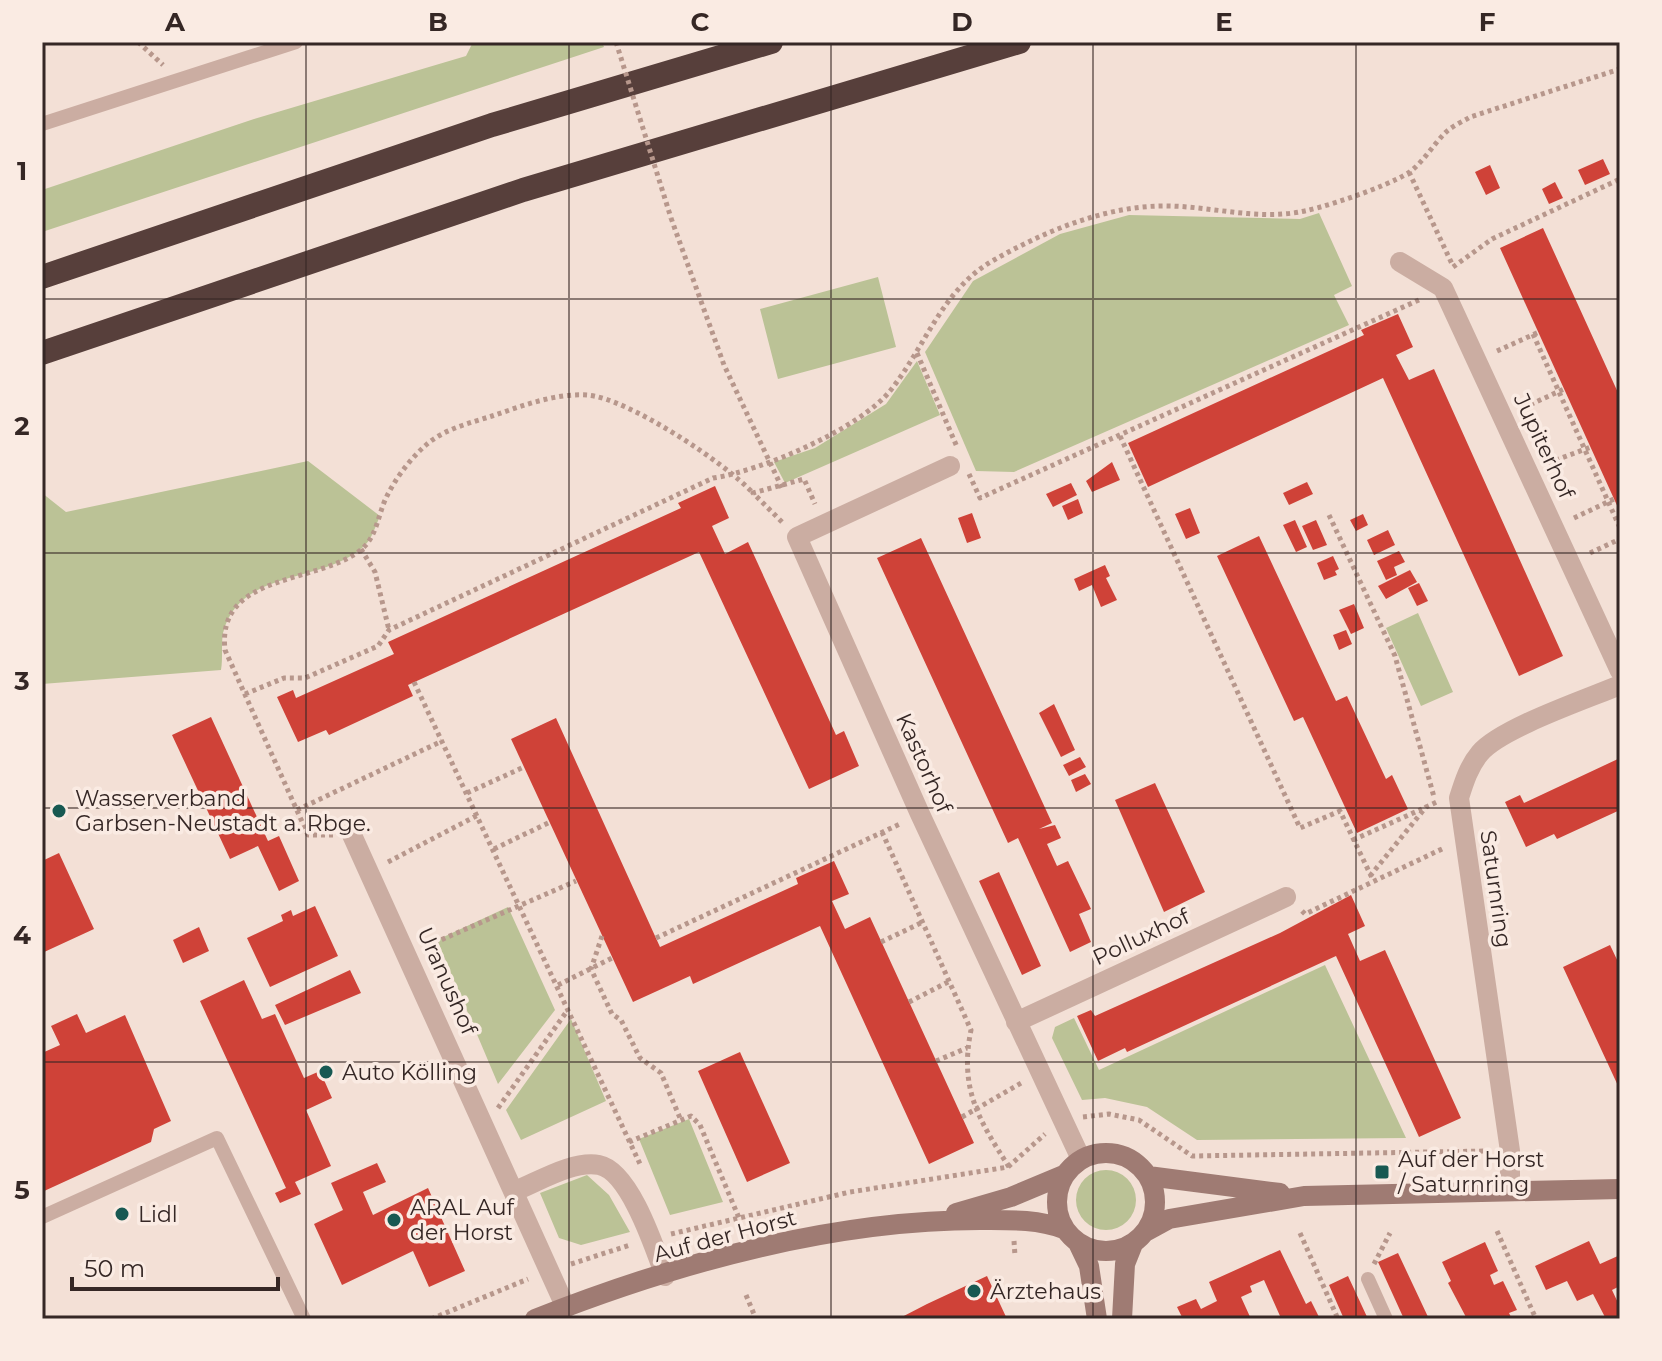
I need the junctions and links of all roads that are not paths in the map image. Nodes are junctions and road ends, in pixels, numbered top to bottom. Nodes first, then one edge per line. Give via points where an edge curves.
1 (296, 42) edge
2 (771, 42) edge
3 (1019, 42) edge
4 (42, 124) edge
5 (1400, 262) dead end
6 (42, 277) edge
7 (42, 353) edge
8 (950, 466) dead end
9 (1620, 671) edge
10 (1620, 685) edge
11 (352, 835) road end
12 (1286, 897) road end
13 (1016, 1022) junction
14 (1073, 1167) junction
15 (1148, 1176) junction
16 (1620, 1189) edge
17 (515, 1191) junction
18 (1510, 1191) junction
19 (1304, 1196) junction
20 (42, 1217) edge
21 (932, 1220) junction
22 (1071, 1236) junction
23 (1140, 1237) junction
24 (665, 1276) junction
25 (1368, 1279) road end
26 (566, 1308) junction
27 (304, 1319) edge
28 (535, 1319) edge
29 (1097, 1319) edge
30 (1122, 1319) edge
31 (1386, 1319) edge

1 - 4 lane
2 - 6 highway via 492,125
3 - 7 highway via 523,190
5 - 9 street, Jupiterhof via 1438,285 1478,360
8 - 13 street, Kastorhof via 797,537
10 - 18 street, Saturnring via 1506,734 1481,751 1459,798 1510,1151
11 - 17 street, Uranushof
12 - 13 street, Polluxhof
13 - 14 street, Kastorhof via 1064,1124
14 - 15 street via 1098,1154 1117,1154
14 - 21 street, Auf der Horst via 1011,1197
14 - 22 street via 1058,1192 1057,1211
15 - 19 street
15 - 23 street via 1155,1213
16 - 18 street
17 - 24 street via 569,1170 599,1165 613,1171
17 - 26 street, Uranushof
18 - 19 street
19 - 23 street via 1169,1219
20 - 27 lane via 217,1138
21 - 22 street, Auf der Horst via 1047,1222
21 - 24 street, Auf der Horst via 785,1244
22 - 23 street via 1096,1251 1115,1251
22 - 29 street via 1089,1266
23 - 30 street via 1125,1264
24 - 26 street, Auf der Horst
25 - 31 lane
26 - 28 street, Auf der Horst

